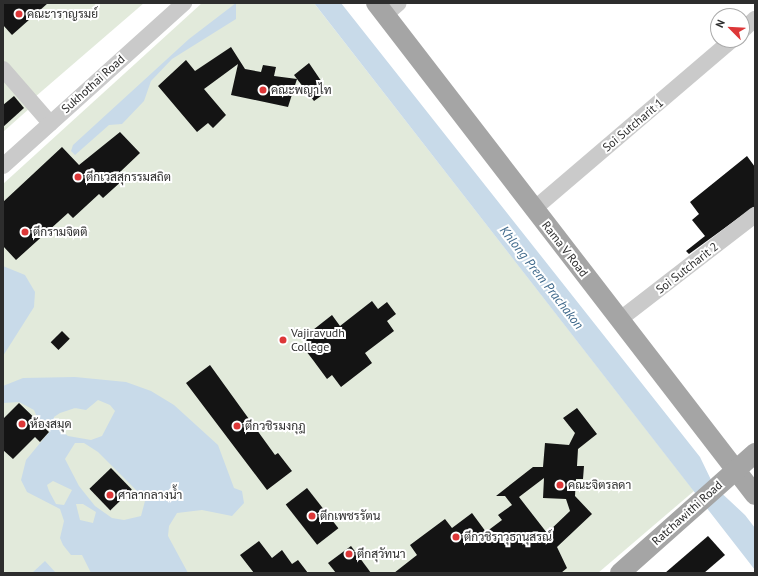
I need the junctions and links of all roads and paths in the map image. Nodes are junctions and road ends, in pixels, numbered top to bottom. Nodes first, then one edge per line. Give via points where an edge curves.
1 (184, 3) edge
2 (387, 7) edge
3 (723, 48) edge
4 (3, 69) edge
5 (50, 123) junction
6 (3, 166) edge
7 (534, 209) junction
8 (755, 215) edge
9 (619, 320) junction
10 (755, 453) edge
11 (736, 470) junction
12 (755, 495) edge
13 (620, 573) edge

1 - 5 street, Sukhothai Road
2 - 7 main road, Rama V Road
3 - 7 street, Soi Sutcharit 1
4 - 5 street
5 - 6 street, Sukhothai Road
7 - 9 main road, Rama V Road
8 - 9 street, Soi Sutcharit 2
9 - 11 main road, Rama V Road
10 - 11 main road, Ratchawithi Road
11 - 12 main road, Rama V Road
11 - 13 main road, Ratchawithi Road

